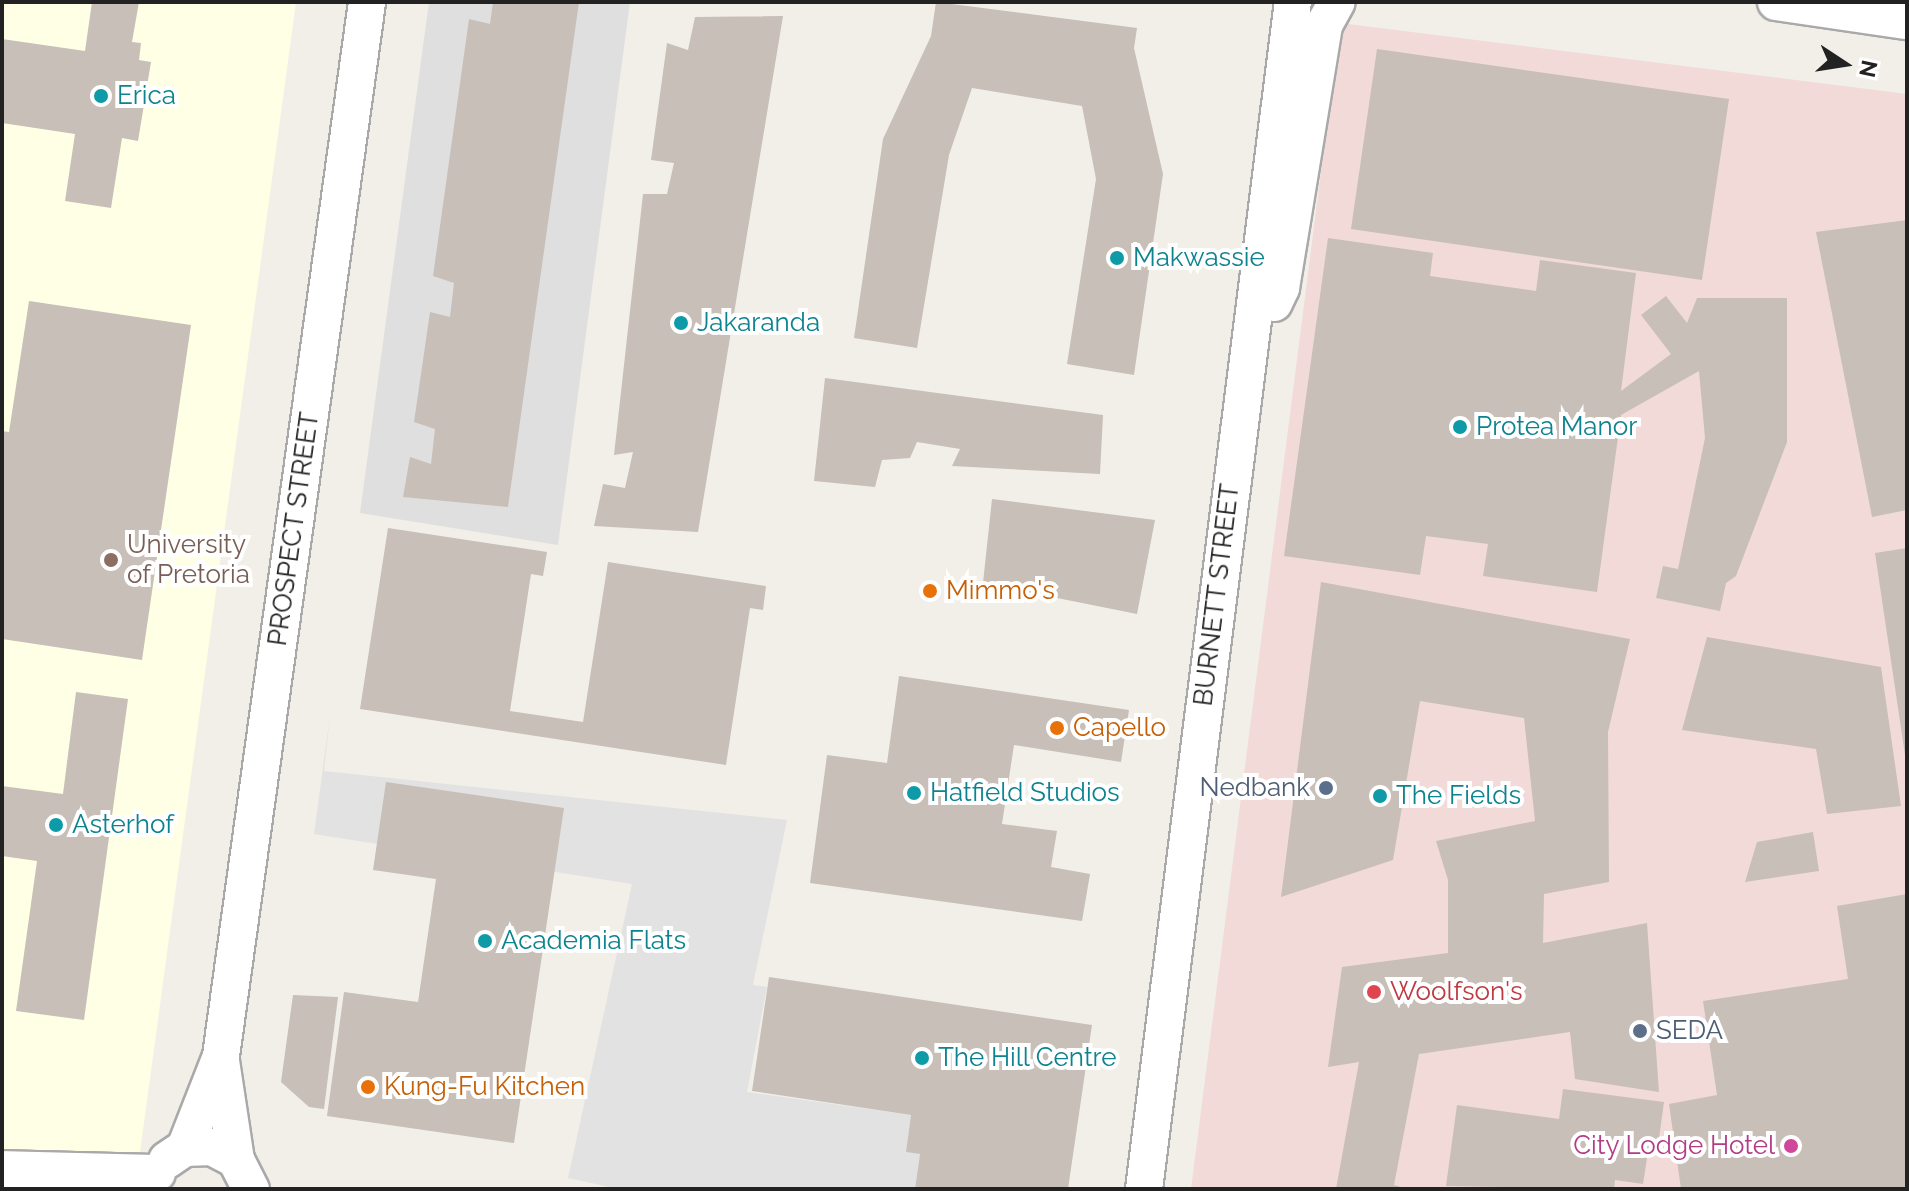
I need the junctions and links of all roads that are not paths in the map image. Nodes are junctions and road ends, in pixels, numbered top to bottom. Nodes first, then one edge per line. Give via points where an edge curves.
1 (367, 2) edge
2 (1293, 2) edge
3 (1337, 2) edge
4 (1776, 2) edge
5 (1907, 21) edge
6 (1247, 362) junction
7 (221, 1056) junction
8 (185, 1148) junction
9 (18, 1171) edge
10 (244, 1174) edge
11 (154, 1181) edge
12 (72, 1189) edge
13 (281, 1189) edge
14 (1144, 1189) edge

1 - 7 street, PROSPECT STREET
2 - 6 street, BURNETT STREET
3 - 6 street via 1324,25 1281,288
4 - 5 street
6 - 14 street, BURNETT STREET
7 - 8 street, PROSPECT STREET
7 - 10 street, PROSPECT STREET
8 - 10 street via 212,1147
8 - 11 street
9 - 11 street
9 - 12 street
10 - 13 street

